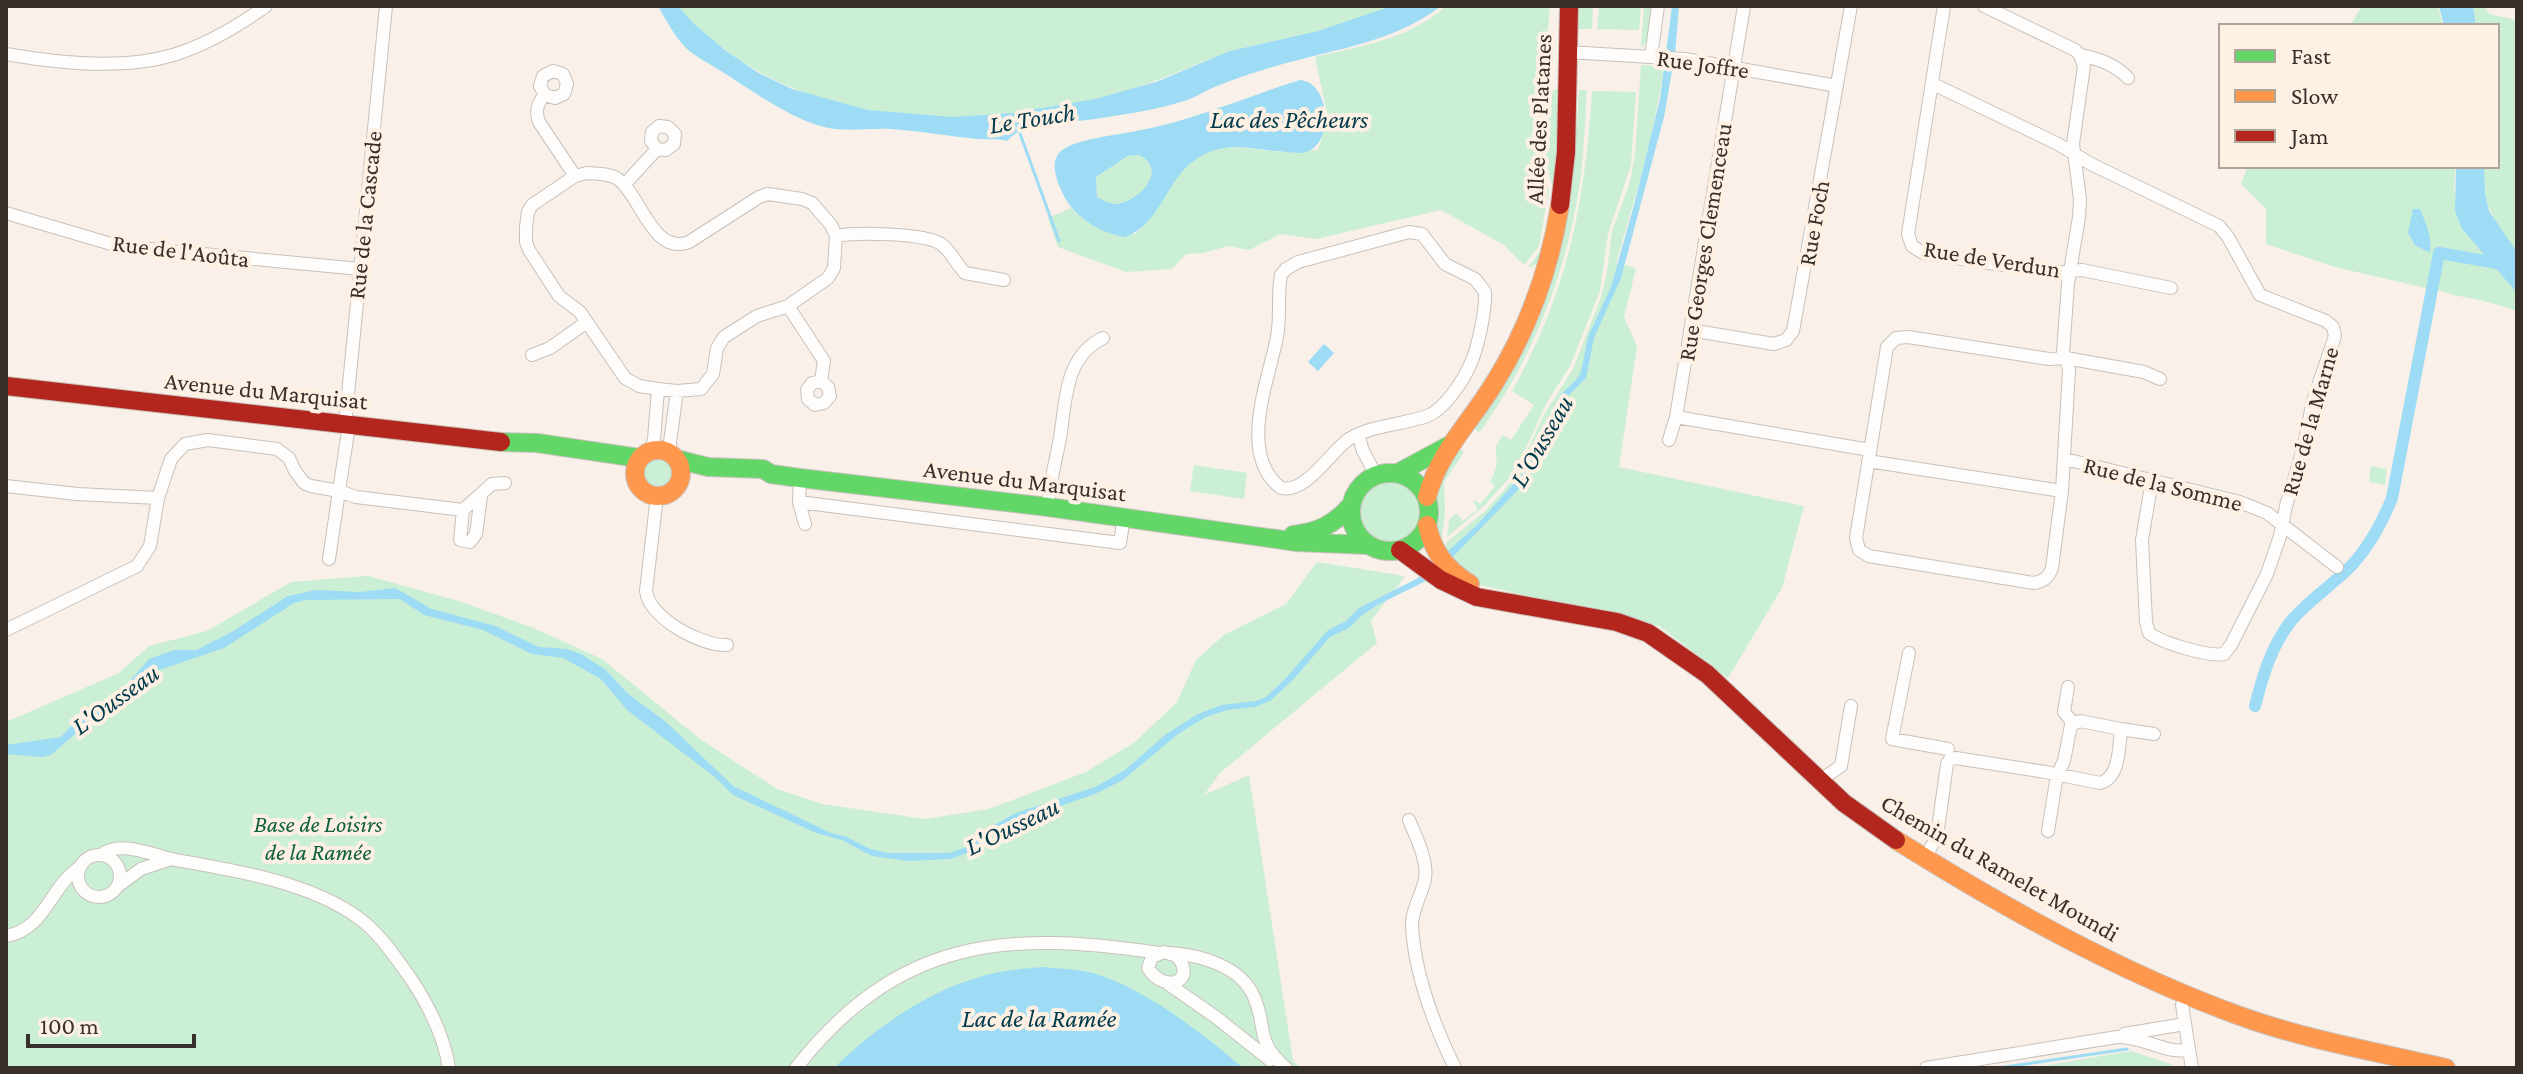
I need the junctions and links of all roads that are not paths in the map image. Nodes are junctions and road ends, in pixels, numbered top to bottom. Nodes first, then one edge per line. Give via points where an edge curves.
1 (266, 6) edge
2 (386, 6) edge
3 (1569, 6) edge
4 (1658, 6) edge
5 (1744, 6) edge
6 (1851, 6) edge
7 (1944, 6) edge
8 (1984, 6) edge
9 (1567, 52) junction
10 (6, 54) edge
11 (2080, 55) junction
12 (1664, 57) junction
13 (1734, 68) junction
14 (2128, 78) dead end
15 (1933, 84) junction
16 (1837, 86) junction
17 (545, 95) dead end
18 (657, 149) dead end
19 (2074, 153) junction
20 (575, 176) junction
21 (624, 185) junction
22 (6, 213) edge
23 (836, 236) junction
24 (360, 269) junction
25 (2071, 271) junction
26 (1004, 280) dead end
27 (2171, 288) dead end
28 (788, 306) junction
29 (587, 322) junction
30 (1690, 330) junction
31 (1103, 338) dead end
32 (532, 355) dead end
33 (2066, 358) junction
34 (2160, 379) dead end
35 (821, 381) dead end
36 (6, 386) edge
37 (658, 389) junction
38 (677, 391) junction
39 (1676, 417) junction
40 (347, 424) junction
41 (1358, 434) junction
42 (1669, 440) dead end
43 (521, 444) junction
44 (1448, 446) junction
45 (645, 454) junction
46 (1869, 455) junction
47 (674, 456) junction
48 (2065, 459) junction
49 (1398, 473) junction
50 (771, 474) junction
51 (1376, 475) junction
52 (635, 478) junction
53 (800, 478) junction
54 (2152, 480) junction
55 (680, 481) junction
56 (505, 483) dead end
57 (6, 486) edge
58 (339, 491) junction
59 (2062, 491) junction
60 (481, 496) junction
61 (657, 496) junction
62 (1427, 497) junction
63 (158, 498) junction
64 (799, 502) junction
65 (1351, 505) junction
66 (1048, 507) junction
67 (463, 510) junction
68 (1124, 517) junction
69 (2282, 523) junction
70 (805, 524) dead end
71 (1427, 525) junction
72 (1273, 538) junction
73 (1368, 545) junction
74 (1400, 550) junction
75 (329, 559) dead end
76 (1436, 567) junction
77 (2337, 567) dead end
78 (6, 630) edge
79 (727, 645) dead end
80 (1909, 653) dead end
81 (2068, 687) dead end
82 (1851, 706) dead end
83 (2073, 723) junction
84 (2121, 729) junction
85 (2154, 734) dead end
86 (1950, 754) junction
87 (2057, 775) junction
88 (1819, 781) junction
89 (1409, 820) dead end
90 (2048, 831) dead end
91 (101, 855) junction
92 (1925, 858) junction
93 (171, 859) junction
94 (81, 866) junction
95 (118, 886) junction
96 (87, 893) junction
97 (55, 896) junction
98 (6, 936) edge
99 (1124, 948) junction
100 (1164, 953) junction
101 (1150, 972) junction
102 (1167, 983) junction
103 (2185, 996) junction
104 (2185, 1024) junction
105 (2117, 1037) junction
106 (2189, 1050) junction
107 (449, 1068) edge
108 (796, 1068) edge
109 (1280, 1068) edge
110 (1286, 1068) edge
111 (1455, 1068) edge
112 (1926, 1068) edge
113 (2192, 1068) edge
114 (2446, 1068) edge

1 - 10 street via 207,42 169,56 102,63
2 - 24 street, Rue de la Cascade
3 - 9 main road, Allée des Platanes
4 - 12 street
5 - 13 street
6 - 16 street, Rue Foch
7 - 15 street, Rue de Verdun
8 - 11 street
9 - 12 street, Rue Joffre
9 - 44 main road, Allée des Platanes via 1564,176 1547,263 1513,350
11 - 14 street
11 - 19 street via 2084,66
12 - 13 street, Rue Joffre
13 - 16 street, Rue Joffre
13 - 30 street, Rue Georges Clemenceau
15 - 19 street, Rue de la Marne
15 - 25 street, Rue de Verdun via 1908,234 1912,246 1923,253
16 - 30 street, Rue Foch via 1793,331 1774,344
17 - 20 street via 538,105 538,120
18 - 21 street
19 - 25 street via 2080,199
19 - 69 street, Rue de la Marne via 2219,226 2260,295 2333,327 2335,336
20 - 21 street via 607,174
20 - 29 street via 530,208 526,242 559,296
21 - 23 street via 660,237 675,245 689,242 768,194 809,201
22 - 24 street, Rue de l'Aoûta via 118,246
23 - 26 street via 931,239 943,245 965,273
23 - 28 street via 830,275
24 - 40 street, Rue de la Cascade
25 - 27 street, Rue de Verdun
25 - 33 street via 2062,345
28 - 35 street via 824,361
28 - 38 street via 729,333 718,345 707,383 697,391
29 - 32 street
29 - 37 street via 623,377
30 - 39 street, Rue Georges Clemenceau
31 - 66 street via 1084,351 1068,383
33 - 34 street
33 - 46 street via 1896,338 1887,347
33 - 48 street
36 - 40 main road, Avenue du Marquisat
37 - 38 street
37 - 45 street via 654,439
38 - 47 street via 670,442
39 - 42 street, Rue Georges Clemenceau
39 - 46 street
40 - 43 main road, Avenue du Marquisat
40 - 58 street, Rue de la Cascade
41 - 41 street via 1433,413 1474,355 1485,292 1475,279 1445,264 1416,232 1298,262 1281,275 1277,337 1259,431 1267,473 1281,488 1294,488
41 - 51 street
43 - 45 main road, Avenue du Marquisat
43 - 52 main road, Avenue du Marquisat via 549,455 611,464
44 - 49 main road, Allée des Platanes
44 - 62 main road, Allée des Platanes
45 - 47 main road via 658,449
45 - 52 main road via 636,464
46 - 59 street
46 - 59 street via 1856,538 1859,550 1869,556 2034,583 2052,568
47 - 50 main road, Avenue du Marquisat via 708,467 763,469
47 - 55 main road
48 - 54 street, Rue de la Somme
48 - 59 street
49 - 51 main road
49 - 62 main road via 1420,486
50 - 53 main road, Avenue du Marquisat
50 - 55 main road, Avenue du Marquisat
51 - 65 main road via 1356,492
52 - 61 main road via 643,491
53 - 64 street
53 - 66 main road, Avenue du Marquisat
54 - 69 street, Rue de la Somme via 2240,502
54 - 69 street, Rue de la Marne via 2142,540 2147,628 2158,639 2224,654 2267,574
55 - 61 main road via 671,492
56 - 60 street via 492,484
57 - 63 street
58 - 63 street via 304,483 277,449 200,440 174,454
58 - 67 street
58 - 75 street, Rue de la Cascade
60 - 67 street
60 - 67 street via 470,542 460,540
61 - 79 street via 647,600 687,635
62 - 71 main road
63 - 78 street via 150,546 137,566
64 - 68 street via 1120,543
64 - 70 street
65 - 72 main road, Avenue du Marquisat via 1326,528
65 - 73 main road via 1354,528
66 - 68 main road, Avenue du Marquisat
68 - 72 main road, Avenue du Marquisat
69 - 77 street, Rue de la Somme
71 - 74 main road via 1418,540
71 - 76 main road
72 - 73 main road, Avenue du Marquisat via 1296,544
73 - 74 main road
74 - 76 main road, Chemin du Ramelet Moundi
76 - 88 main road, Chemin du Ramelet Moundi via 1488,597 1648,633 1707,674
80 - 86 street via 1892,739
81 - 83 street via 2064,712
82 - 88 street via 1841,766
83 - 84 street
83 - 87 street
84 - 85 street
84 - 87 street via 2108,781
86 - 87 street
86 - 92 street via 1947,800
87 - 90 street
88 - 92 main road, Chemin du Ramelet Moundi
89 - 111 street via 1425,870 1412,923 1419,968
91 - 93 street via 113,848
91 - 94 street via 89,857
91 - 95 street via 116,863
92 - 103 main road, Chemin du Ramelet Moundi via 2104,958
93 - 95 street via 141,869
93 - 107 street via 310,892 360,919 420,992
94 - 96 street via 78,877
94 - 97 street
95 - 96 street via 104,896
96 - 97 street via 70,889
97 - 98 street via 28,928
99 - 100 street
99 - 101 street
99 - 108 street via 1000,944 914,968 848,1011
100 - 101 street via 1152,957
100 - 102 street via 1184,968 1178,981
100 - 110 street via 1209,961 1240,978 1254,997 1263,1038
101 - 102 street
102 - 109 street
103 - 104 street
103 - 114 main road, Chemin du Ramelet Moundi via 2301,1035
104 - 105 street
104 - 106 street
105 - 106 street
105 - 112 street
106 - 113 street

